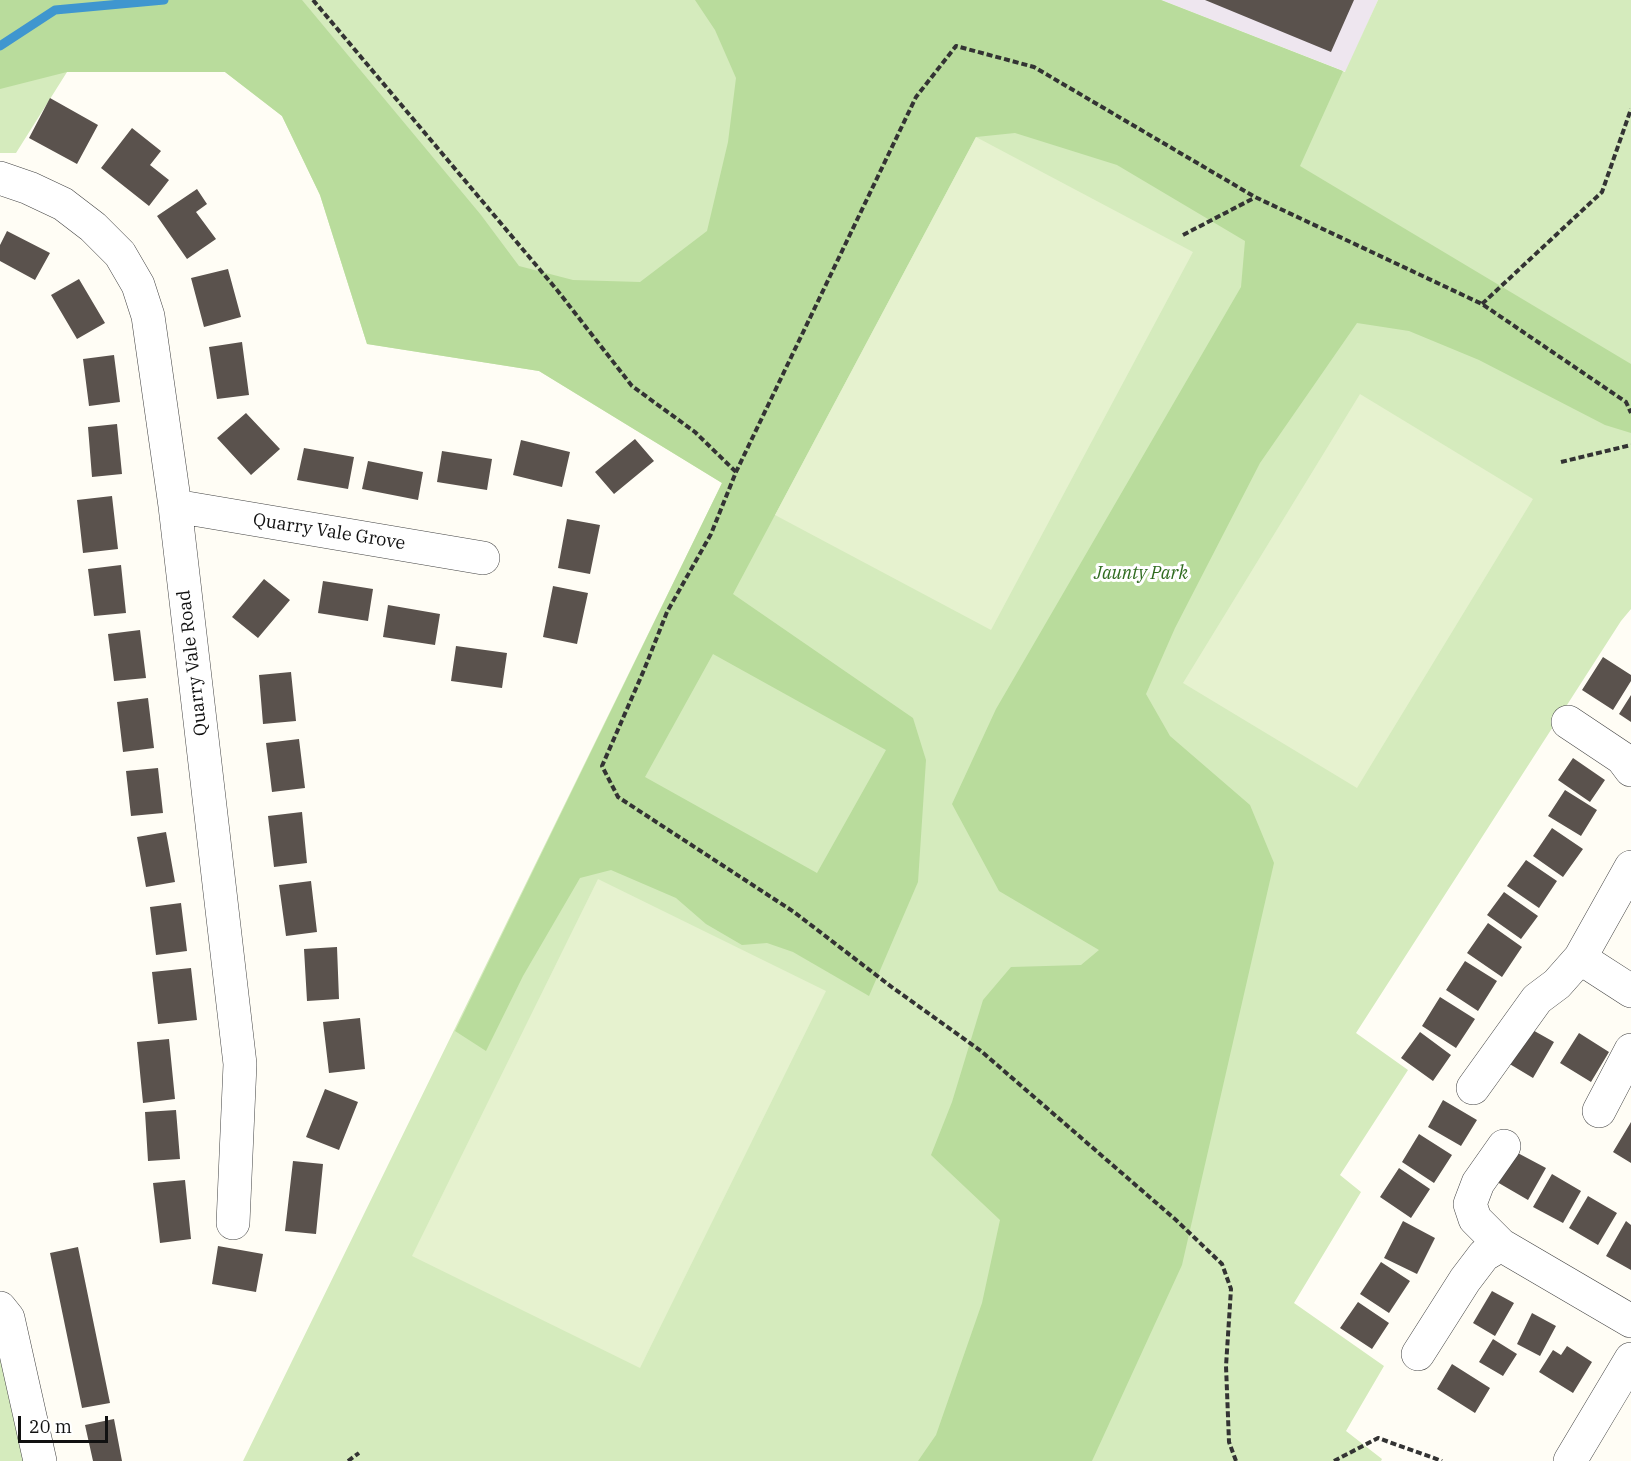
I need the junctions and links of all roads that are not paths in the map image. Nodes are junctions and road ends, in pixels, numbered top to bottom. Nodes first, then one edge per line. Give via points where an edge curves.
1 (0, 178) edge
2 (175, 506) junction
3 (483, 558) dead end
4 (1568, 722) dead end
5 (1631, 770) edge
6 (1631, 867) edge
7 (1580, 958) junction
8 (1631, 991) edge
9 (1631, 1050) edge
10 (1473, 1088) dead end
11 (1599, 1111) dead end
12 (1504, 1146) dead end
13 (233, 1223) dead end
14 (1501, 1245) junction
15 (0, 1308) edge
16 (1631, 1321) edge
17 (1419, 1354) dead end
18 (1631, 1359) edge
19 (40, 1461) edge
20 (1570, 1461) edge

1 - 2 street, Quarry Vale Road via 63,204 93,227 120,254 138,285 148,316
2 - 3 street, Quarry Vale Grove
2 - 13 street, Quarry Vale Road via 240,1064
4 - 5 street via 1622,758
6 - 7 street
7 - 8 street
7 - 10 street via 1537,999
9 - 11 street
12 - 14 street via 1478,1184 1470,1204 1475,1219
14 - 16 street
14 - 17 street via 1484,1255 1465,1280
15 - 19 street via 8,1318
18 - 20 street

